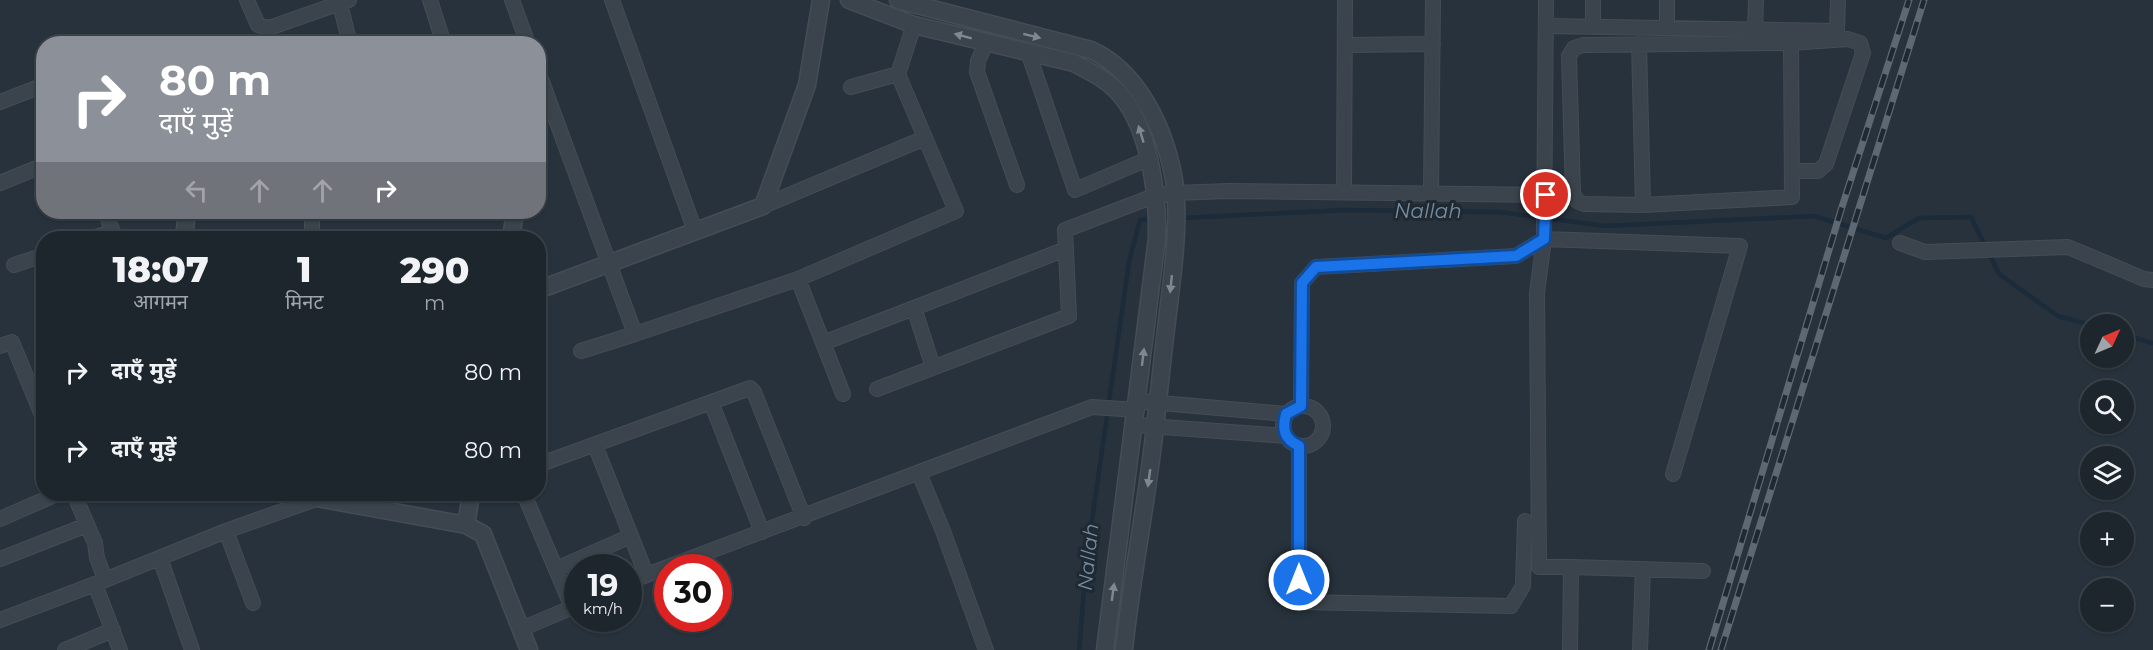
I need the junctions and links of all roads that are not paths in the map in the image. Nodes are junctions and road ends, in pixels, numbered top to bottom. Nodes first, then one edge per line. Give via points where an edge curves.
1 (247, 0) edge
2 (430, 0) edge
3 (512, 0) edge
4 (612, 0) edge
5 (821, 0) edge
6 (849, 0) edge
7 (898, 0) edge
8 (1345, 0) edge
9 (1433, 0) edge
10 (1546, 0) edge
11 (1593, 0) edge
12 (1667, 0) edge
13 (1756, 0) edge
14 (1838, 0) edge
15 (343, 1) edge
16 (914, 25) junction
17 (1546, 26) junction
18 (1593, 26) junction
19 (1667, 28) junction
20 (1755, 30) junction
21 (349, 36) edge
22 (441, 36) edge
23 (525, 36) edge
24 (986, 43) junction
25 (1791, 43) junction
26 (1433, 44) junction
27 (1639, 44) junction
28 (1345, 45) junction
29 (1028, 52) junction
30 (898, 74) junction
31 (851, 87) dead end
32 (36, 88) edge
33 (546, 93) edge
34 (0, 102) edge
35 (1546, 116) junction
36 (1570, 117) junction
37 (925, 138) junction
38 (1148, 159) junction
39 (36, 168) edge
40 (1793, 171) junction
41 (0, 183) edge
42 (1017, 185) dead end
43 (1344, 191) junction
44 (1431, 192) junction
45 (1175, 194) junction
46 (1546, 195) junction
47 (1643, 205) junction
48 (763, 206) junction
49 (1156, 211) junction
50 (694, 231) junction
51 (1544, 239) junction
52 (1900, 243) dead end
53 (1066, 249) junction
54 (36, 258) edge
55 (14, 265) dead end
56 (609, 265) junction
57 (798, 279) junction
58 (2153, 280) edge
59 (546, 287) edge
60 (914, 308) junction
61 (635, 334) junction
62 (823, 343) junction
63 (0, 346) edge
64 (581, 351) dead end
65 (933, 367) junction
66 (877, 389) dead end
67 (843, 394) dead end
68 (36, 400) edge
69 (711, 402) junction
70 (1158, 402) junction
71 (1301, 406) junction
72 (1134, 411) junction
73 (1286, 414) junction
74 (1155, 426) junction
75 (1286, 436) junction
76 (595, 445) junction
77 (1299, 446) junction
78 (546, 462) edge
79 (919, 473) junction
80 (1673, 474) dead end
81 (41, 501) edge
82 (77, 501) edge
83 (292, 501) edge
84 (337, 501) edge
85 (470, 501) edge
86 (527, 501) edge
87 (804, 518) junction
88 (0, 519) edge
89 (1525, 521) dead end
90 (87, 525) junction
91 (466, 525) junction
92 (226, 531) junction
93 (762, 532) junction
94 (631, 536) junction
95 (160, 558) junction
96 (0, 559) edge
97 (1571, 567) junction
98 (556, 569) junction
99 (1643, 569) junction
100 (1703, 571) dead end
101 (646, 574) junction
102 (642, 576) edge
103 (105, 580) junction
104 (564, 585) edge
105 (253, 603) dead end
106 (564, 611) edge
107 (0, 620) edge
108 (521, 629) junction
109 (112, 630) junction
110 (65, 650) edge
111 (120, 650) edge
112 (192, 650) edge
113 (529, 650) edge
114 (986, 650) edge
115 (1105, 650) edge
116 (1124, 650) edge
117 (1570, 650) edge
118 (1640, 650) edge

1 - 15 street via 258,25 270,28
2 - 22 street
3 - 23 street
4 - 50 street
5 - 48 street via 807,85
6 - 16 street
7 -> 45 street via 1104,56 1132,82 1146,102 1167,153
8 - 28 street
9 - 26 street
10 - 17 street
11 - 18 street
12 - 19 street
13 - 20 street
14 - 20 street via 1837,31
15 - 21 street
24 -> 16 street
16 - 30 street
17 - 18 street
17 - 35 street
18 - 19 street
19 - 20 street
24 - 29 street
24 - 42 street via 977,72
25 - 27 street
25 - 40 street
25 - 40 street via 1848,39 1860,43 1863,53 1831,156 1818,171
26 - 28 street
26 - 44 street
27 - 36 street via 1574,48 1569,56
27 - 47 street
28 - 43 street
38 -> 29 street via 1142,132 1117,91 1098,75 1074,63
29 - 38 street via 1075,190
30 - 31 street
30 - 37 street
32 - 34 street
33 - 56 street
35 - 36 street
35 - 46 street
36 - 47 street via 1573,193 1577,201
37 - 48 street
37 - 57 street via 956,211
38 - 49 street
39 - 41 street
40 - 47 street via 1792,197
43 - 44 street
43 - 45 street
44 - 46 street
45 - 49 street
45 -> 70 street via 1173,269
46 - 51 street
48 - 50 street
49 - 53 street via 1065,230
72 -> 49 street
50 - 56 street
51 - 71 street via 1516,256 1316,267 1302,283
51 - 80 street via 1740,246
51 - 97 street via 1538,293 1539,567
52 - 58 street via 1925,252 2068,247
53 - 60 street
53 - 65 street via 1069,316
54 - 55 street
56 - 59 street
56 - 61 street
57 - 61 street
57 - 62 street
60 - 62 street
60 - 65 street
61 - 64 street
62 - 67 street
63 - 68 street via 12,342
65 - 66 street
69 - 76 street
69 - 87 street via 750,388 754,392
69 - 93 street
70 - 72 street
70 - 73 street
70 - 74 street
71 - 73 street
71 - 77 street via 1311,407 1323,422 1317,441
72 - 74 street
72 - 79 street via 1103,406 1080,412
115 -> 72 street
73 - 75 street
74 - 75 street
74 -> 116 street
75 - 77 street
76 - 78 street
76 - 94 street
77 - 89 street via 1299,602 1511,606 1523,586
79 - 87 street
79 - 114 street
81 - 88 street
82 - 90 street
83 - 92 street
84 - 91 street
85 - 91 street
86 - 98 street
87 - 93 street
90 - 96 street
90 - 103 street
91 - 108 street via 483,534
92 - 95 street
92 - 105 street
93 - 101 street
94 - 98 street
94 - 101 street
95 - 103 street
95 - 112 street
97 - 99 street
97 - 117 street
98 - 104 street
99 - 100 street
99 - 118 street
101 - 102 street
103 - 107 street
103 - 109 street
106 - 108 street
108 - 113 street
109 - 110 street
109 - 111 street

